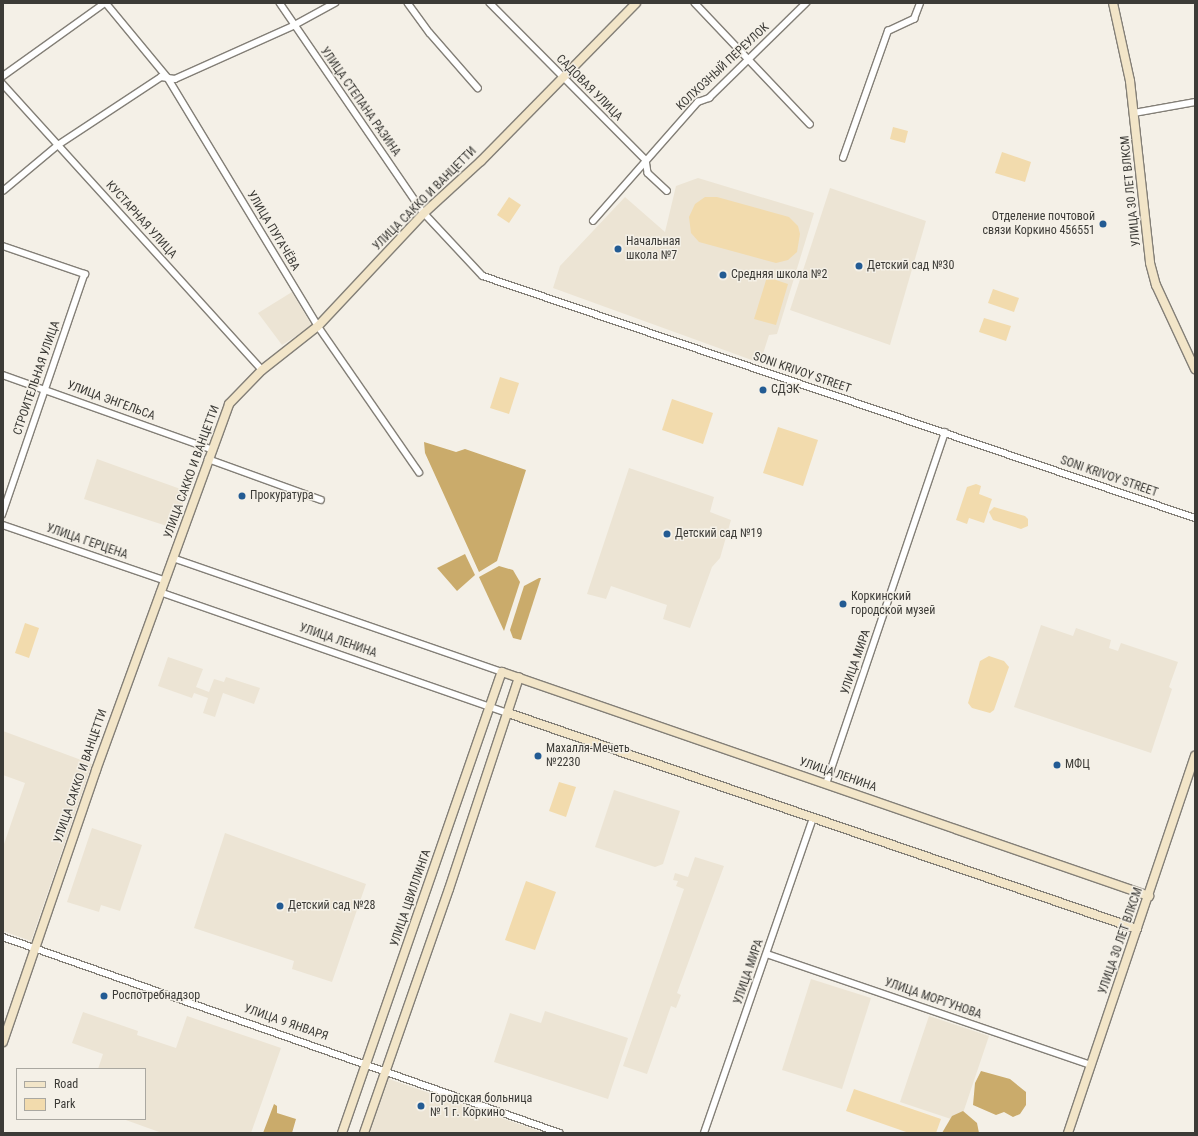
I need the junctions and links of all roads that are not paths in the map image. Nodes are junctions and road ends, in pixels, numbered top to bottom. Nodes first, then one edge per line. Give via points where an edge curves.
1 (105, 3) edge
2 (280, 3) edge
3 (335, 3) edge
4 (408, 3) edge
5 (490, 3) edge
6 (636, 3) edge
7 (695, 3) edge
8 (806, 3) edge
9 (920, 3) edge
10 (1114, 3) edge
11 (293, 26) junction
12 (749, 58) junction
13 (3, 76) edge
14 (168, 78) junction
15 (562, 78) junction
16 (3, 84) edge
17 (478, 88) dead end
18 (1195, 102) edge
19 (1134, 113) junction
20 (810, 124) dead end
21 (58, 145) junction
22 (843, 158) dead end
23 (646, 160) junction
24 (3, 191) edge
25 (667, 191) dead end
26 (424, 213) junction
27 (593, 221) dead end
28 (3, 246) edge
29 (318, 326) junction
30 (262, 370) junction
31 (1195, 370) edge
32 (3, 375) edge
33 (44, 388) junction
34 (945, 433) junction
35 (211, 449) junction
36 (208, 460) junction
37 (419, 472) dead end
38 (320, 500) dead end
39 (3, 514) edge
40 (1195, 518) edge
41 (3, 524) edge
42 (173, 558) junction
43 (164, 580) junction
44 (160, 592) junction
45 (502, 672) junction
46 (519, 677) junction
47 (491, 707) junction
48 (508, 713) junction
49 (1195, 756) edge
50 (826, 784) junction
51 (813, 818) junction
52 (1149, 896) junction
53 (1137, 929) junction
54 (3, 937) edge
55 (35, 948) junction
56 (767, 954) junction
57 (3, 1042) edge
58 (366, 1063) junction
59 (1091, 1065) junction
60 (385, 1073) junction
61 (342, 1133) edge
62 (364, 1133) edge
63 (560, 1133) edge
64 (704, 1133) edge
65 (1068, 1133) edge

1 - 13 street
1 - 14 street, УЛИЦА ПУГАЧЁВА
2 - 11 street, УЛИЦА СТЕПАНА РАЗИНА
3 - 11 street
4 - 17 street via 430,33
5 - 15 street, САДОВАЯ УЛИЦА
6 - 15 street, УЛИЦА САККО И ВАНЦЕТТИ
7 - 12 street
8 - 12 street, КОЛХОЗНЫЙ ПЕРЕУЛОК
9 - 22 street via 914,19 888,31
10 - 19 street, УЛИЦА 30 ЛЕТ ВЛКСМ
11 - 14 street via 175,79
11 - 26 street, УЛИЦА СТЕПАНА РАЗИНА
12 - 20 street
12 - 23 street, КОЛХОЗНЫЙ ПЕРЕУЛОК via 709,98 698,102
14 - 21 street via 161,77
14 - 29 street, УЛИЦА ПУГАЧЁВА
15 - 23 street, САДОВАЯ УЛИЦА
15 - 26 street, УЛИЦА САККО И ВАНЦЕТТИ via 480,162
16 - 21 street, КУСТАРНАЯ УЛИЦА
18 - 19 street
19 - 31 street, УЛИЦА 30 ЛЕТ ВЛКСМ via 1150,263 1156,284
21 - 24 street
21 - 30 street, КУСТАРНАЯ УЛИЦА
23 - 25 street, САДОВАЯ УЛИЦА via 648,174
23 - 27 street, КОЛХОЗНЫЙ ПЕРЕУЛОК
26 - 29 street, УЛИЦА САККО И ВАНЦЕТТИ
26 - 34 street, SONI KRIVOY STREET via 483,276
28 - 33 street, СТРОИТЕЛЬНАЯ УЛИЦА via 85,274
29 - 30 street, УЛИЦА САККО И ВАНЦЕТТИ
29 - 37 street, УЛИЦА ПУГАЧЁВА
30 - 35 street, УЛИЦА САККО И ВАНЦЕТТИ via 229,404
32 - 33 street, УЛИЦА ЭНГЕЛЬСА
33 - 35 street, УЛИЦА ЭНГЕЛЬСА
33 - 39 street, СТРОИТЕЛЬНАЯ УЛИЦА
34 - 40 street, SONI KRIVOY STREET
34 - 50 street, УЛИЦА МИРА
35 - 36 street, УЛИЦА САККО И ВАНЦЕТТИ
36 - 38 street
36 - 42 street, УЛИЦА САККО И ВАНЦЕТТИ
41 - 43 street, УЛИЦА ГЕРЦЕНА
42 - 43 street, УЛИЦА САККО И ВАНЦЕТТИ
42 - 45 street, УЛИЦА ЛЕНИНА
43 - 44 street, УЛИЦА САККО И ВАНЦЕТТИ
44 - 47 street, УЛИЦА ЛЕНИНА
44 - 55 street, УЛИЦА САККО И ВАНЦЕТТИ
45 - 46 street, УЛИЦА ЛЕНИНА
45 - 47 street, УЛИЦА ЦВИЛЛИНГА
46 - 48 street
46 - 50 street, УЛИЦА ЛЕНИНА
47 - 48 street, УЛИЦА ЛЕНИНА
47 - 58 street, УЛИЦА ЦВИЛЛИНГА
48 - 51 street, УЛИЦА ЛЕНИНА
48 - 60 street
49 - 52 street, УЛИЦА 30 ЛЕТ ВЛКСМ
50 - 52 street, УЛИЦА ЛЕНИНА
51 - 53 street, УЛИЦА ЛЕНИНА
51 - 56 street, УЛИЦА МИРА
52 - 53 street, УЛИЦА 30 ЛЕТ ВЛКСМ
53 - 59 street, УЛИЦА 30 ЛЕТ ВЛКСМ
54 - 55 street, УЛИЦА 9 ЯНВАРЯ
55 - 57 street, УЛИЦА САККО И ВАНЦЕТТИ
55 - 58 street, УЛИЦА 9 ЯНВАРЯ
56 - 59 street, УЛИЦА МОРГУНОВА
56 - 64 street, УЛИЦА МИРА
58 - 60 street, УЛИЦА 9 ЯНВАРЯ
58 - 61 street, УЛИЦА ЦВИЛЛИНГА
59 - 65 street, УЛИЦА 30 ЛЕТ ВЛКСМ
60 - 62 street
60 - 63 street, УЛИЦА 9 ЯНВАРЯ

